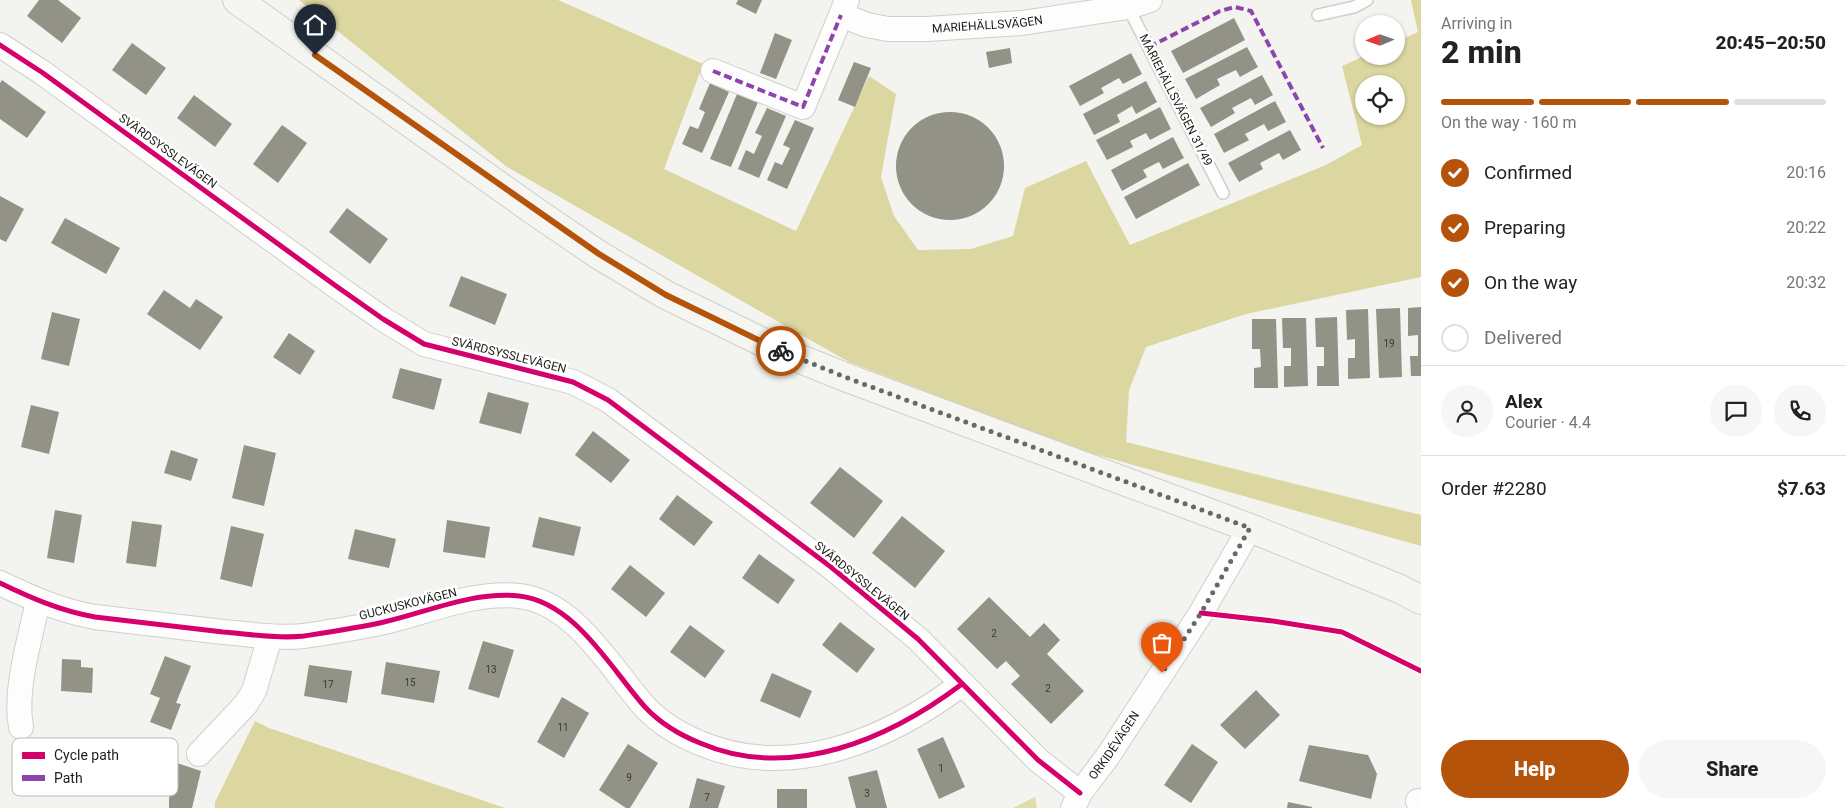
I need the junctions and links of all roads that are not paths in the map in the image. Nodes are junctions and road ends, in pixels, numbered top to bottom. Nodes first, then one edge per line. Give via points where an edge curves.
1 (237, 0) edge
2 (1368, 0) edge
3 (1139, 3) edge
4 (844, 8) edge
5 (1318, 15) dead end
6 (0, 46) edge
7 (713, 71) dead end
8 (1223, 194) dead end
9 (1250, 528) junction
10 (1340, 566) junction
11 (0, 583) edge
12 (1421, 600) edge
13 (38, 601) junction
14 (1421, 620) edge
15 (270, 637) junction
16 (962, 684) junction
17 (21, 727) dead end
18 (199, 754) dead end
19 (1076, 800) edge

1 - 9 main road via 533,210 666,295 783,352 850,379
2 - 5 lane via 1354,7
3 - 4 street, MARIEHÄLLSVÄGEN via 1022,22 927,29 888,29 867,25
3 - 8 lane, MARIEHÄLLSVÄGEN 31/49
4 - 7 street via 804,107
6 - 16 street, SVÄRDSYSSLEVÄGEN via 102,115 336,286 424,344 572,382 608,400 831,567 918,639
9 - 10 main road
9 - 19 street, ORKIDÉVÄGEN via 1139,710
10 - 12 main road
10 - 14 main road
11 - 13 street, GUCKUSKOVÄGEN
13 - 15 street, GUCKUSKOVÄGEN via 95,617
13 - 17 street via 19,693
15 - 16 street, GUCKUSKOVÄGEN via 347,629 472,599 520,596 540,601 564,615 647,708 681,735 732,755 758,758 814,756 842,748 900,724 933,706
15 - 18 street via 254,691 246,704
16 - 19 street, SVÄRDSYSSLEVÄGEN

